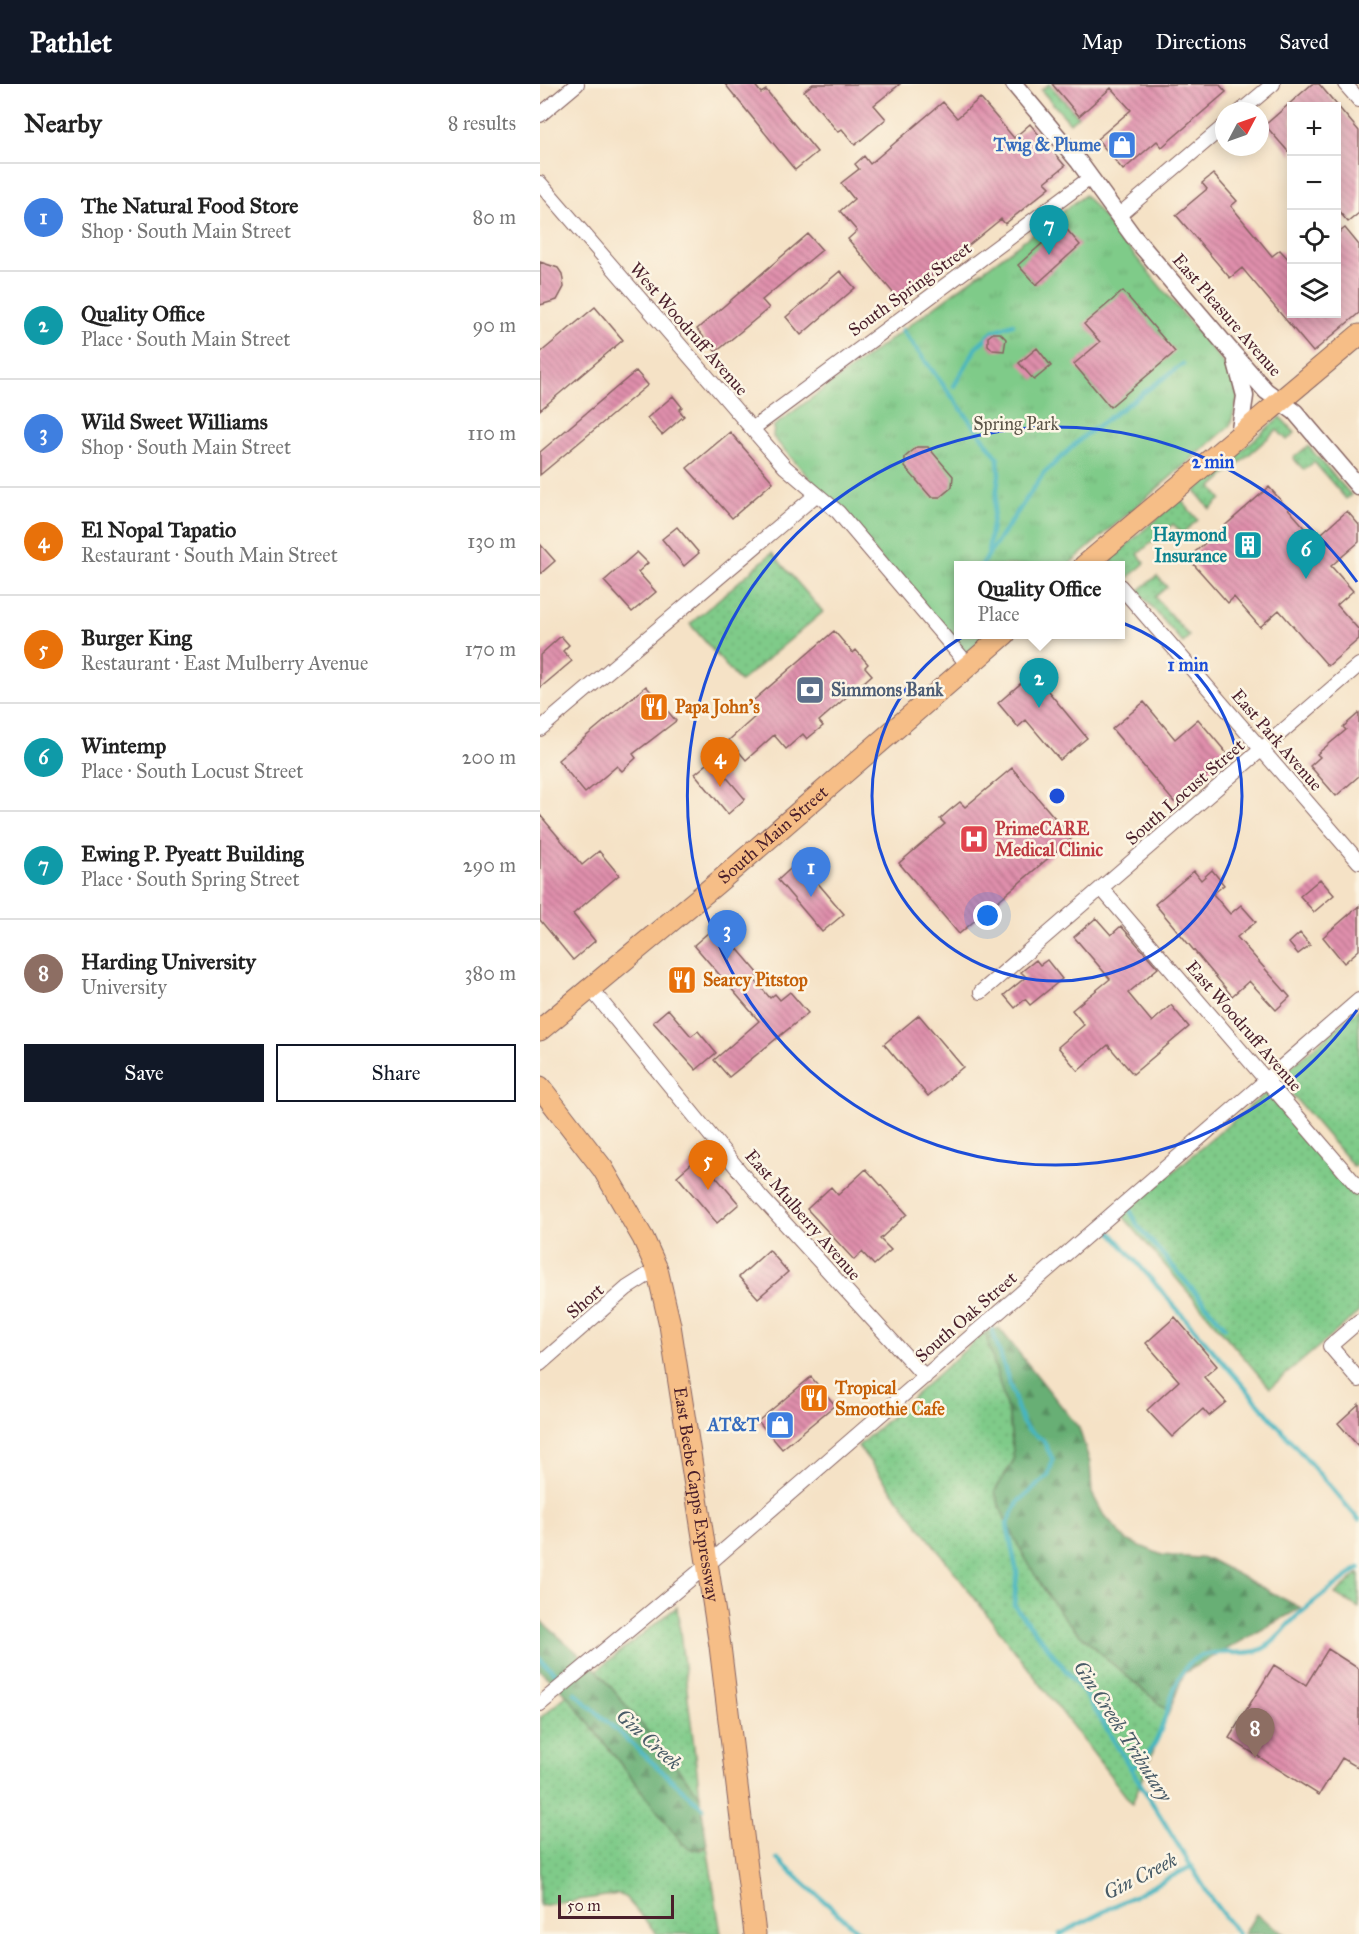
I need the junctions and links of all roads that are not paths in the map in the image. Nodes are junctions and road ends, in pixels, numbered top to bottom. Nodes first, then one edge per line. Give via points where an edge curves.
1 (576, 84) edge
2 (1014, 84) edge
3 (1273, 84) edge
4 (1346, 84) edge
5 (1359, 100) edge
6 (1252, 102) edge
7 (540, 115) edge
8 (1215, 134) edge
9 (1090, 177) junction
10 (540, 183) edge
11 (1118, 216) junction
12 (1359, 335) edge
13 (1230, 350) junction
14 (1280, 402) junction
15 (752, 429) junction
16 (1239, 436) junction
17 (1359, 488) edge
18 (816, 495) junction
19 (1094, 561) edge
20 (1125, 592) edge
21 (999, 639) edge
22 (1359, 665) edge
23 (969, 666) junction
24 (540, 729) edge
25 (1261, 750) junction
26 (1359, 862) edge
27 (1101, 888) junction
28 (591, 989) junction
29 (981, 992) dead end
30 (1359, 1000) edge
31 (540, 1030) edge
32 (1266, 1080) junction
33 (540, 1087) edge
34 (1359, 1188) edge
35 (657, 1269) junction
36 (1359, 1321) edge
37 (540, 1364) edge
38 (924, 1377) junction
39 (1359, 1380) edge
40 (706, 1566) junction
41 (540, 1704) edge
42 (755, 1934) edge

1 - 7 street
2 - 9 street, East Pleasure Avenue
3 - 6 street
4 - 5 street
8 - 11 street
9 - 11 street, East Pleasure Avenue
9 - 15 street, South Spring Street
10 - 15 street, West Woodruff Avenue
11 - 13 street, East Pleasure Avenue
12 - 14 main road
13 - 14 street, East Pleasure Avenue
13 - 16 street via 1245,396
14 - 16 main road
14 - 17 street, East Pleasure Avenue via 1295,412
15 - 18 street, West Woodruff Avenue via 791,474
16 - 19 main road
18 - 23 street via 838,512
18 - 24 street
20 - 25 street, East Park Avenue
21 - 23 main road, South Main Street
22 - 25 street, South Locust Street
23 - 28 main road, South Main Street
25 - 26 street, East Park Avenue
25 - 27 street, South Locust Street
27 - 29 street, South Locust Street
27 - 32 street, East Woodruff Avenue
28 - 31 main road, South Main Street
28 - 38 street, East Mulberry Avenue via 760,1196
30 - 32 street, South Oak Street
32 - 34 street, East Woodruff Avenue
32 - 38 street, South Oak Street
33 - 35 main road, East Beebe Capps Expressway via 603,1169
35 - 37 street, Short via 627,1288
35 - 40 main road, East Beebe Capps Expressway via 670,1325
36 - 39 street via 1330,1346
38 - 40 street, South Oak Street
40 - 41 street, South Oak Street
40 - 42 main road, East Beebe Capps Expressway via 720,1646

